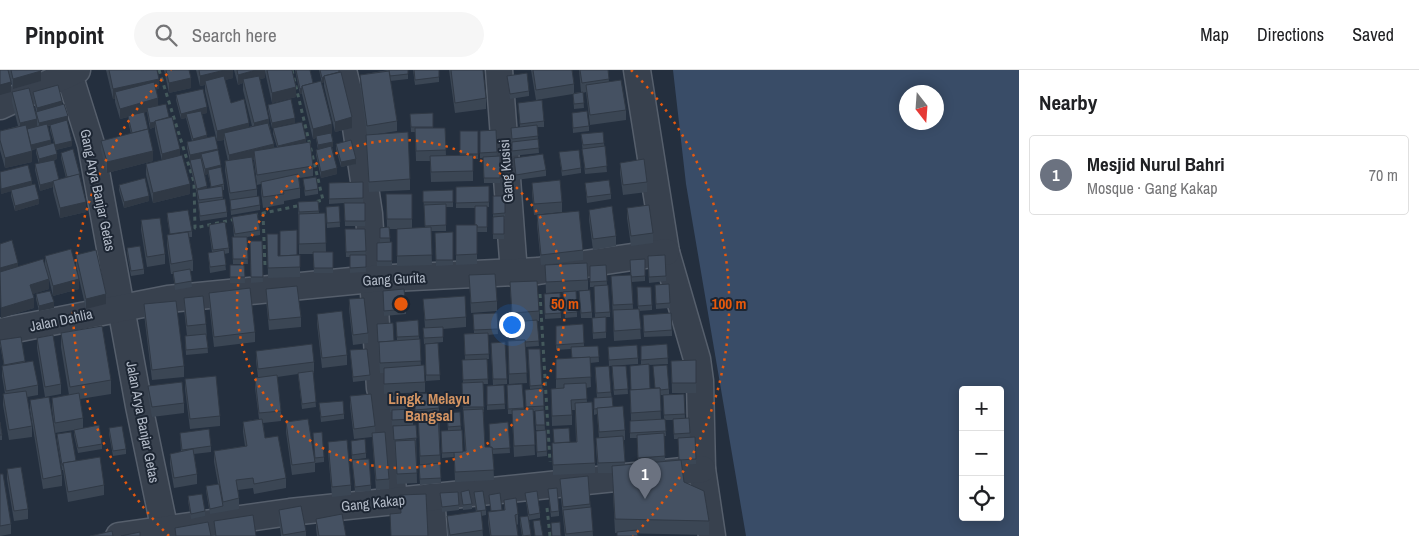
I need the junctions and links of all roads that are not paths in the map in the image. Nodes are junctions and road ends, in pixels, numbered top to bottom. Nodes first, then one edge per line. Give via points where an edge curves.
1 (343, 70) edge
2 (499, 70) edge
3 (637, 70) edge
4 (73, 72) edge
5 (0, 106) edge
6 (666, 252) junction
7 (526, 272) junction
8 (372, 279) junction
9 (122, 307) junction
10 (0, 332) edge
11 (702, 469) junction
12 (431, 497) junction
13 (394, 501) junction
14 (165, 532) edge
15 (119, 536) edge
16 (434, 536) edge
17 (712, 536) edge

1 - 8 street via 354,114 369,214
2 - 7 street, Gang Kusisi
3 - 6 street
4 - 5 street
4 - 9 street, Gang Arya Banjar Getas via 92,144
6 - 7 street, Gang Gurita
6 - 11 street via 697,359
7 - 8 street, Gang Gurita
8 - 9 street, Gang Gurita via 168,299
8 - 13 street via 380,388 385,406
9 - 10 street, Jalan Dahlia
9 - 14 street, Jalan Arya Banjar Getas
11 - 12 street, Gang Kakap
11 - 17 street
12 - 13 street, Gang Kakap
12 - 16 street
13 - 14 street, Gang Kakap
14 - 15 street, Gang Kakap

